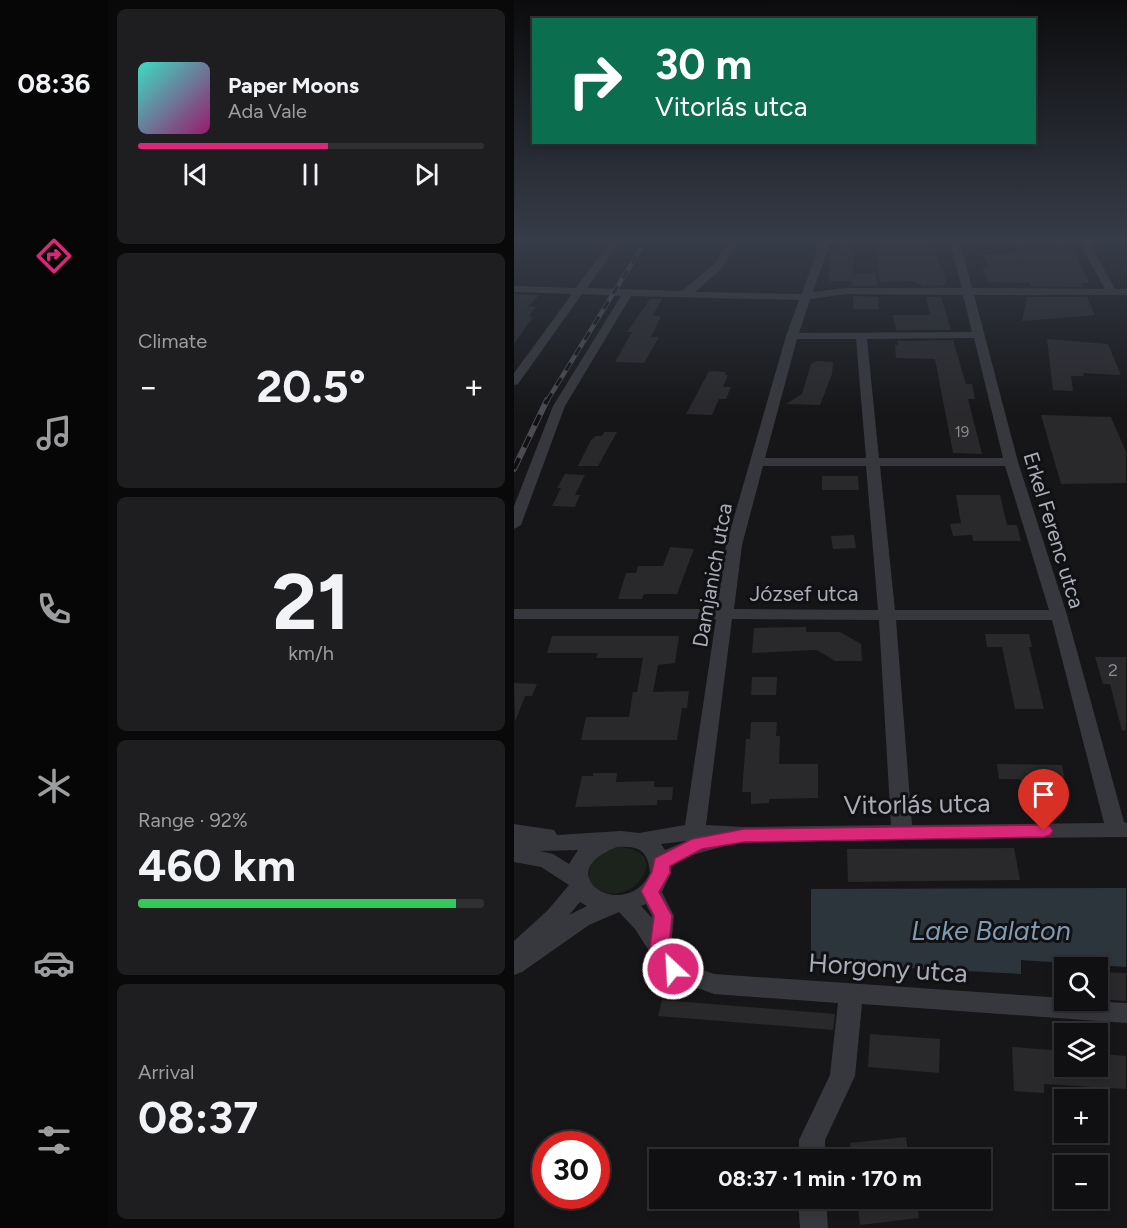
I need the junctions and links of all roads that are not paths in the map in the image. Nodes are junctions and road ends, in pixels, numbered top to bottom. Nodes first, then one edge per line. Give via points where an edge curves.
1 (573, 299) edge
2 (624, 299) edge
3 (806, 299) edge
4 (971, 299) edge
5 (980, 335) junction
6 (792, 336) junction
7 (861, 336) junction
8 (514, 381) edge
9 (757, 462) junction
10 (874, 462) junction
11 (1011, 462) junction
12 (514, 525) edge
13 (514, 614) edge
14 (887, 615) junction
15 (1059, 615) junction
16 (724, 616) junction
17 (1121, 830) edge
18 (693, 831) junction
19 (514, 832) edge
20 (902, 833) junction
21 (744, 835) junction
22 (613, 840) junction
23 (638, 841) junction
24 (570, 843) junction
25 (514, 847) edge
26 (514, 854) edge
27 (661, 862) junction
28 (577, 884) junction
29 (650, 891) junction
30 (617, 905) junction
31 (660, 947) junction
32 (514, 955) edge
33 (514, 965) edge
34 (851, 994) junction
35 (1126, 1013) edge
36 (812, 1149) edge
37 (813, 1209) edge
38 (814, 1228) edge

1 - 8 street
2 - 12 street via 559,406
3 - 6 street, Damjanich utca
4 - 5 street, Erkel Ferenc utca
5 - 7 street
5 - 11 street, Erkel Ferenc utca
6 - 7 street
6 - 9 street, Damjanich utca
7 - 10 street
9 - 10 street
9 - 16 street, Damjanich utca via 734,545
10 - 11 street
10 - 14 street
11 - 15 street, Erkel Ferenc utca
13 - 16 street, József utca
14 - 15 street, József utca
14 - 16 street, József utca
14 - 20 street
15 - 17 street, Erkel Ferenc utca
16 - 18 street, Damjanich utca
17 - 20 street, Vitorlás utca
18 - 21 street, Vitorlás utca
18 - 23 street, Vitorlás utca
19 - 24 street
20 - 21 street, Vitorlás utca
21 - 27 street, Vitorlás utca via 707,841
22 - 23 street, Vitorlás utca
22 - 24 street, Vitorlás utca
22 - 28 street via 600,844 581,859
23 - 27 street via 657,853
24 - 25 street, Vitorlás utca
26 - 28 street via 546,860
27 - 29 street via 661,873
28 - 30 street via 586,897
28 - 32 street via 556,916
29 - 30 street
29 - 31 street via 663,916
30 - 31 street, Horgony utca via 643,923
30 - 33 street via 581,920
31 - 34 street, Horgony utca via 673,969 714,984
34 - 35 street, Horgony utca
34 - 36 street via 842,1076 812,1140
37 - 38 street

